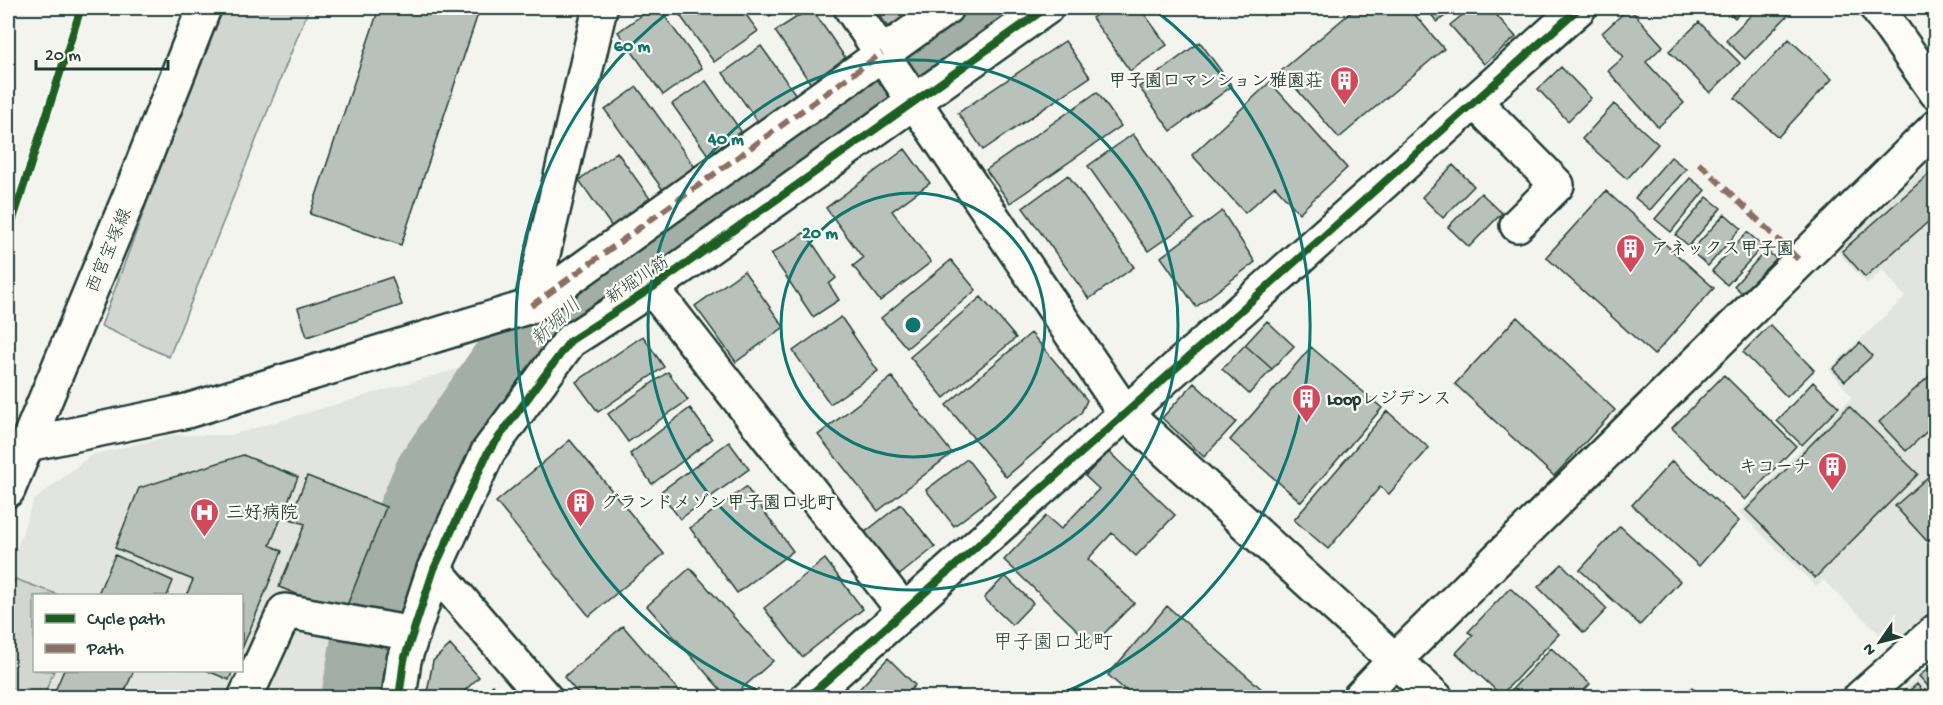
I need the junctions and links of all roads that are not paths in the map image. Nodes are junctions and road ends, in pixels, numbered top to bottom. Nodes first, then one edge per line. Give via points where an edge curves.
1 (204, 8) edge
2 (600, 8) edge
3 (851, 8) edge
4 (946, 8) edge
5 (1046, 8) edge
6 (1579, 8) edge
7 (1877, 8) edge
8 (897, 76) junction
9 (1935, 92) edge
10 (1474, 101) junction
11 (1935, 127) edge
12 (1517, 225) dead end
13 (652, 288) junction
14 (531, 306) junction
15 (570, 341) junction
16 (1125, 413) junction
17 (28, 444) junction
18 (8, 490) edge
19 (434, 569) junction
20 (904, 611) junction
21 (384, 629) junction
22 (1935, 631) edge
23 (1396, 659) junction
24 (245, 698) edge
25 (399, 698) edge
26 (545, 698) edge
27 (807, 698) edge
28 (1359, 698) edge
29 (1437, 698) edge
30 (1860, 698) edge

1 - 17 street, 西宮宝塚線
2 - 14 street
3 - 8 street
4 - 8 street
5 - 8 street, 新堀川筋
6 - 10 street
7 - 9 street
8 - 13 street, 新堀川筋
8 - 14 street
8 - 16 street
10 - 12 street via 1557,185
10 - 16 street
11 - 23 street
13 - 15 street, 新堀川筋
13 - 20 street
14 - 15 street
14 - 17 street via 187,411
15 - 19 street, 新堀川筋 via 488,452
16 - 20 street
16 - 23 street
17 - 18 street, 西宮宝塚線
19 - 21 street, 新堀川筋
19 - 26 street
20 - 27 street
21 - 24 street via 285,611
21 - 25 street, 新堀川筋 via 404,660
22 - 30 street
23 - 28 street
23 - 29 street

